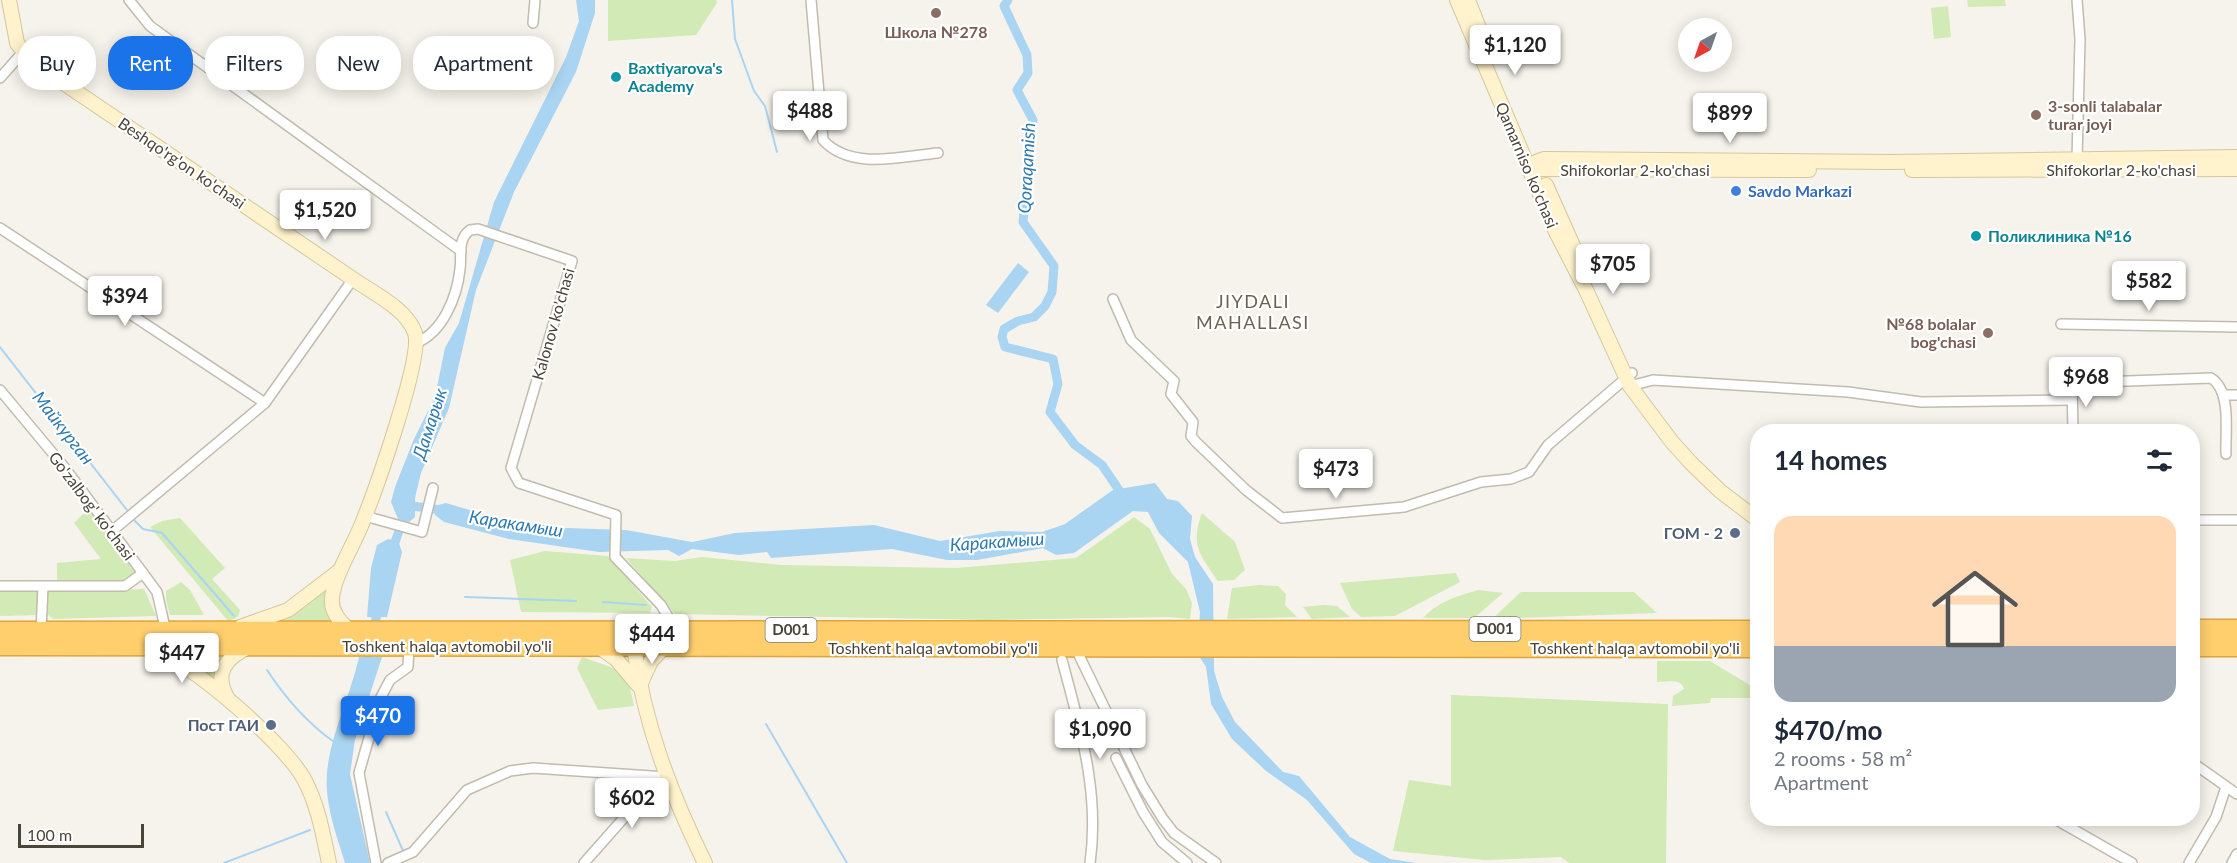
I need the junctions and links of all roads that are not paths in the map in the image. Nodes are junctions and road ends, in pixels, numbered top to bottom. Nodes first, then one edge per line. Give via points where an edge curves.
1 (9, 0) edge
2 (129, 0) edge
3 (535, 0) edge
4 (812, 0) edge
5 (1457, 0) edge
6 (1468, 0) edge
7 (2077, 0) edge
8 (533, 22) dead end
9 (18, 42) edge
10 (18, 57) edge
11 (0, 78) edge
12 (74, 90) edge
13 (938, 153) dead end
14 (2237, 157) edge
15 (2077, 160) junction
16 (1535, 167) junction
17 (2237, 169) edge
18 (0, 228) edge
19 (461, 251) junction
20 (353, 279) junction
21 (1113, 299) dead end
22 (2061, 324) dead end
23 (2237, 327) edge
24 (416, 343) junction
25 (1631, 379) junction
26 (0, 390) edge
27 (2223, 395) junction
28 (2237, 395) edge
29 (2073, 400) junction
30 (265, 404) junction
31 (2073, 424) edge
32 (1674, 439) junction
33 (2226, 454) dead end
34 (433, 488) dead end
35 (1750, 505) edge
36 (1750, 514) edge
37 (365, 516) junction
38 (2200, 520) edge
39 (2237, 520) edge
40 (112, 531) junction
41 (343, 568) junction
42 (143, 573) junction
43 (0, 586) edge
44 (43, 587) junction
45 (1555, 629) junction
46 (2200, 629) edge
47 (2237, 629) edge
48 (675, 630) junction
49 (830, 630) junction
50 (1750, 630) edge
51 (0, 632) edge
52 (41, 632) junction
53 (166, 632) junction
54 (225, 632) junction
55 (70, 639) junction
56 (352, 639) junction
57 (634, 639) junction
58 (1185, 639) junction
59 (1233, 639) junction
60 (402, 642) junction
61 (0, 646) edge
62 (144, 646) junction
63 (252, 646) junction
64 (599, 647) junction
65 (664, 647) junction
66 (2200, 647) edge
67 (2237, 647) edge
68 (830, 648) junction
69 (1750, 648) edge
70 (1555, 649) junction
71 (1069, 654) junction
72 (639, 687) junction
73 (231, 703) junction
74 (1116, 758) dead end
75 (2200, 768) edge
76 (663, 777) junction
77 (2226, 787) junction
78 (2237, 794) edge
79 (2067, 826) edge
80 (2237, 854) edge
81 (328, 863) edge
82 (376, 863) edge
83 (388, 863) edge
84 (584, 863) edge
85 (705, 863) edge
86 (1090, 863) edge
87 (1187, 863) edge
88 (1216, 863) edge
89 (2132, 863) edge
90 (2189, 863) edge
91 (2232, 863) edge

1 - 9 main road
2 - 19 street via 150,26
3 - 8 street
4 - 13 street via 823,140 840,152 870,160
5 - 16 main road, Qamarniso ko'chasi
6 - 16 main road, Qamarniso ko'chasi
7 - 15 street
10 - 11 street
12 - 20 main road, Beshqo'rg'on ko'chasi
14 - 15 main road, Shifokorlar 2-ko'chasi
15 - 16 main road, Shifokorlar 2-ko'chasi via 1561,159
16 - 17 main road, Shifokorlar 2-ko'chasi
16 - 25 main road, Qamarniso ko'chasi via 1556,232
18 - 30 street
19 - 24 street, Kalonov ko'chasi via 457,285 443,320 429,338
19 - 48 street, Kalonov ko'chasi via 464,236 477,229 572,261 511,468 519,483 616,517 615,557 661,605
20 - 24 main road, Beshqo'rg'on ko'chasi via 405,317
20 - 30 street
21 - 25 street via 1131,340 1174,381 1171,394 1193,422 1191,436 1246,490 1282,518 1404,507 1481,482 1529,472 1548,445
22 - 23 street
24 - 37 main road via 403,399
25 - 29 street via 1829,391 1921,402
25 - 32 main road, Qamarniso ko'chasi
26 - 40 street, Go'zalbog' ko'chasi
27 - 28 street
27 - 29 street via 2211,378 2072,383
27 - 33 street
29 - 31 street
30 - 40 street
32 - 35 main road, Qamarniso ko'chasi
32 - 36 main road, Qamarniso ko'chasi via 1720,491
34 - 37 street via 422,532
37 - 41 main road
38 - 39 street
40 - 42 street, Go'zalbog' ko'chasi
41 - 54 main road via 288,610
41 - 56 main road via 332,600 336,616
42 - 44 street via 125,586
42 - 53 street, Go'zalbog' ko'chasi via 157,592
43 - 44 street
44 - 52 street
45 - 50 highway, Toshkent halqa avtomobil yo'li / D001
45 - 59 highway, Toshkent halqa avtomobil yo'li / D001
45 - 70 highway
46 - 47 highway
48 - 49 highway, Toshkent halqa avtomobil yo'li / D001
48 - 57 highway, Toshkent halqa avtomobil yo'li / D001
49 - 58 highway, Toshkent halqa avtomobil yo'li / D001
49 - 68 highway
51 - 52 highway, Toshkent halqa avtomobil yo'li / D001
52 - 55 highway, Toshkent halqa avtomobil yo'li / D001
53 - 54 highway, Toshkent halqa avtomobil yo'li / D001
53 - 55 highway, Toshkent halqa avtomobil yo'li / D001
54 - 56 highway, Toshkent halqa avtomobil yo'li / D001
55 - 61 highway, Toshkent halqa avtomobil yo'li / D001
55 - 62 highway, Toshkent halqa avtomobil yo'li / D001
56 - 60 highway, Toshkent halqa avtomobil yo'li / D001
56 - 63 highway, Toshkent halqa avtomobil yo'li / D001
57 - 60 highway, Toshkent halqa avtomobil yo'li / D001
57 - 64 highway, Toshkent halqa avtomobil yo'li / D001
57 - 65 highway, Toshkent halqa avtomobil yo'li / D001
57 - 72 main road
58 - 59 highway, Toshkent halqa avtomobil yo'li / D001
58 - 71 highway, Toshkent halqa avtomobil yo'li / D001
59 - 70 highway, Toshkent halqa avtomobil yo'li / D001
60 - 64 highway, Toshkent halqa avtomobil yo'li / D001
60 - 82 street via 408,667 390,680 380,699 358,773
62 - 63 highway, Toshkent halqa avtomobil yo'li / D001
62 - 73 main road via 170,656
63 - 73 main road via 232,656 221,670 223,687
64 - 72 main road via 616,659
65 - 68 highway, Toshkent halqa avtomobil yo'li / D001
65 - 72 main road via 651,661
66 - 67 highway
68 - 71 highway, Toshkent halqa avtomobil yo'li / D001
69 - 70 highway, Toshkent halqa avtomobil yo'li / D001
71 - 86 street via 1095,811
71 - 88 street via 1163,819 1174,834
72 - 76 main road
73 - 81 main road via 284,752 300,773 319,815
74 - 87 street via 1162,842
75 - 77 street
76 - 83 street via 533,768 510,771 467,790 413,852
76 - 84 street
76 - 85 main road
77 - 78 street
77 - 90 street via 2216,818
79 - 89 street
80 - 91 street

